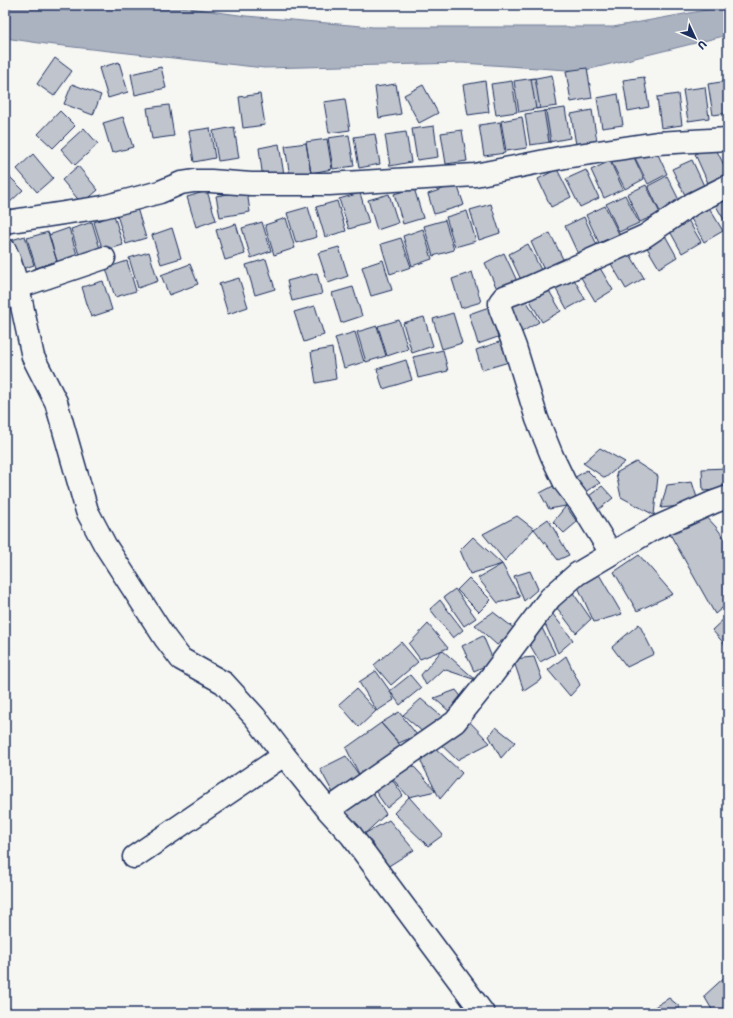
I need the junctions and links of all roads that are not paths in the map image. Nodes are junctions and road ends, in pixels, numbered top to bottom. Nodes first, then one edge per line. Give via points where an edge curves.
1 (728, 139) edge
2 (728, 186) edge
3 (5, 222) edge
4 (5, 250) edge
5 (104, 258) dead end
6 (18, 287) junction
7 (728, 497) edge
8 (611, 553) junction
9 (284, 755) junction
10 (328, 810) junction
11 (134, 857) dead end
12 (483, 1013) edge

1 - 3 street via 656,143 475,174 329,184 194,181 103,207
2 - 8 street via 692,204 645,236 501,299 500,308 552,456 565,483
4 - 6 street
5 - 6 street
6 - 9 street via 33,357 56,402 87,511 102,540 181,659 224,683 255,716
7 - 8 street via 653,529
8 - 10 street via 577,574 550,598 454,722
9 - 10 street
9 - 11 street
10 - 12 street via 352,835

